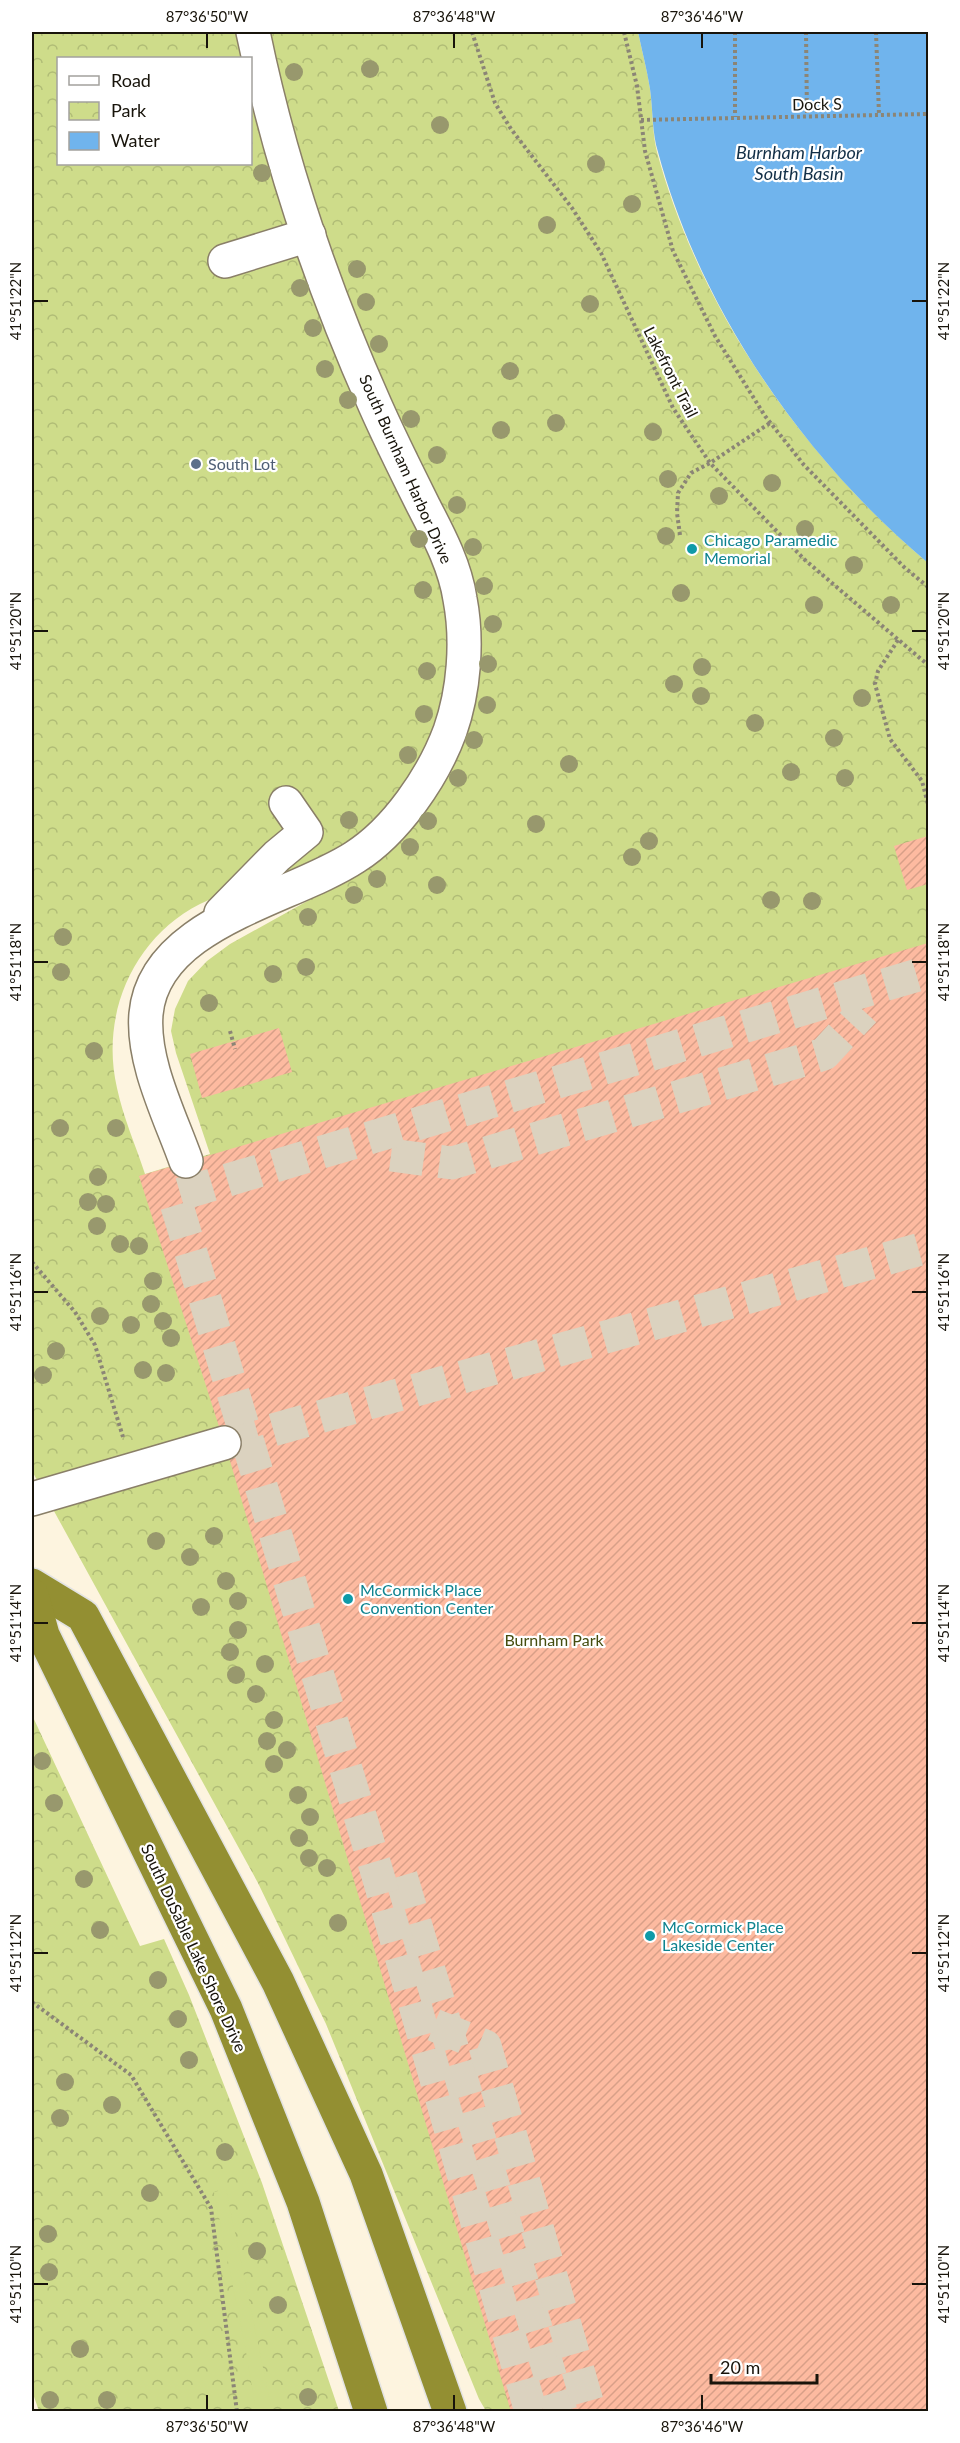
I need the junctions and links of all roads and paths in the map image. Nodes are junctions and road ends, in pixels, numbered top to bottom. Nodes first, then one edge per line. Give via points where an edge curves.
1 (254, 32) edge
2 (472, 32) edge
3 (624, 32) edge
4 (735, 32) edge
5 (806, 32) edge
6 (876, 32) edge
7 (928, 114) edge
8 (879, 115) junction
9 (807, 116) junction
10 (735, 117) junction
11 (641, 120) junction
12 (309, 235) junction
13 (225, 261) dead end
14 (770, 423) junction
15 (710, 463) junction
16 (680, 535) dead end
17 (928, 587) edge
18 (898, 640) junction
19 (928, 665) edge
20 (286, 803) dead end
21 (928, 804) edge
22 (206, 930) junction
23 (230, 1031) dead end
24 (235, 1049) dead end
25 (186, 1161) dead end
26 (32, 1262) edge
27 (224, 1443) tunnel mouth
28 (132, 1470) junction
29 (32, 1499) edge
30 (32, 1585) edge
31 (32, 1594) edge
32 (32, 2002) edge
33 (237, 2412) edge
34 (371, 2412) edge
35 (450, 2412) edge

1 - 12 street, South Burnham Harbor Drive via 264,84
2 - 15 path, Lakefront Trail via 495,103 601,253 673,408
3 - 11 path
4 - 10 path
5 - 9 path
6 - 8 path
7 - 8 path, Dock S
8 - 9 path, Dock S
9 - 10 path, Dock S
10 - 11 path, Dock S
11 - 14 path via 645,151 674,251 715,336
12 - 13 street
12 - 22 street, South Burnham Harbor Drive via 375,404 447,554 460,599 464,646 461,684 450,730 432,768 411,803 383,833 358,856 322,877
14 - 15 path
14 - 17 path via 804,465
15 - 16 path via 691,473 678,494
15 - 18 path, Lakefront Trail via 805,560
18 - 19 path, Lakefront Trail
18 - 21 path via 875,684 890,739 922,781
20 - 22 street via 306,832 277,856
22 - 25 street, South Burnham Harbor Drive via 174,955 156,980 146,1013 148,1056
23 - 24 path
26 - 28 path via 75,1312 95,1345
27 - 28 street
28 - 29 street
30 - 35 highway via 83,1616 278,1982 366,2174
31 - 34 highway, South DuSable Lake Shore Drive via 43,1635 226,2009 303,2202
32 - 33 path via 131,2075 211,2208

